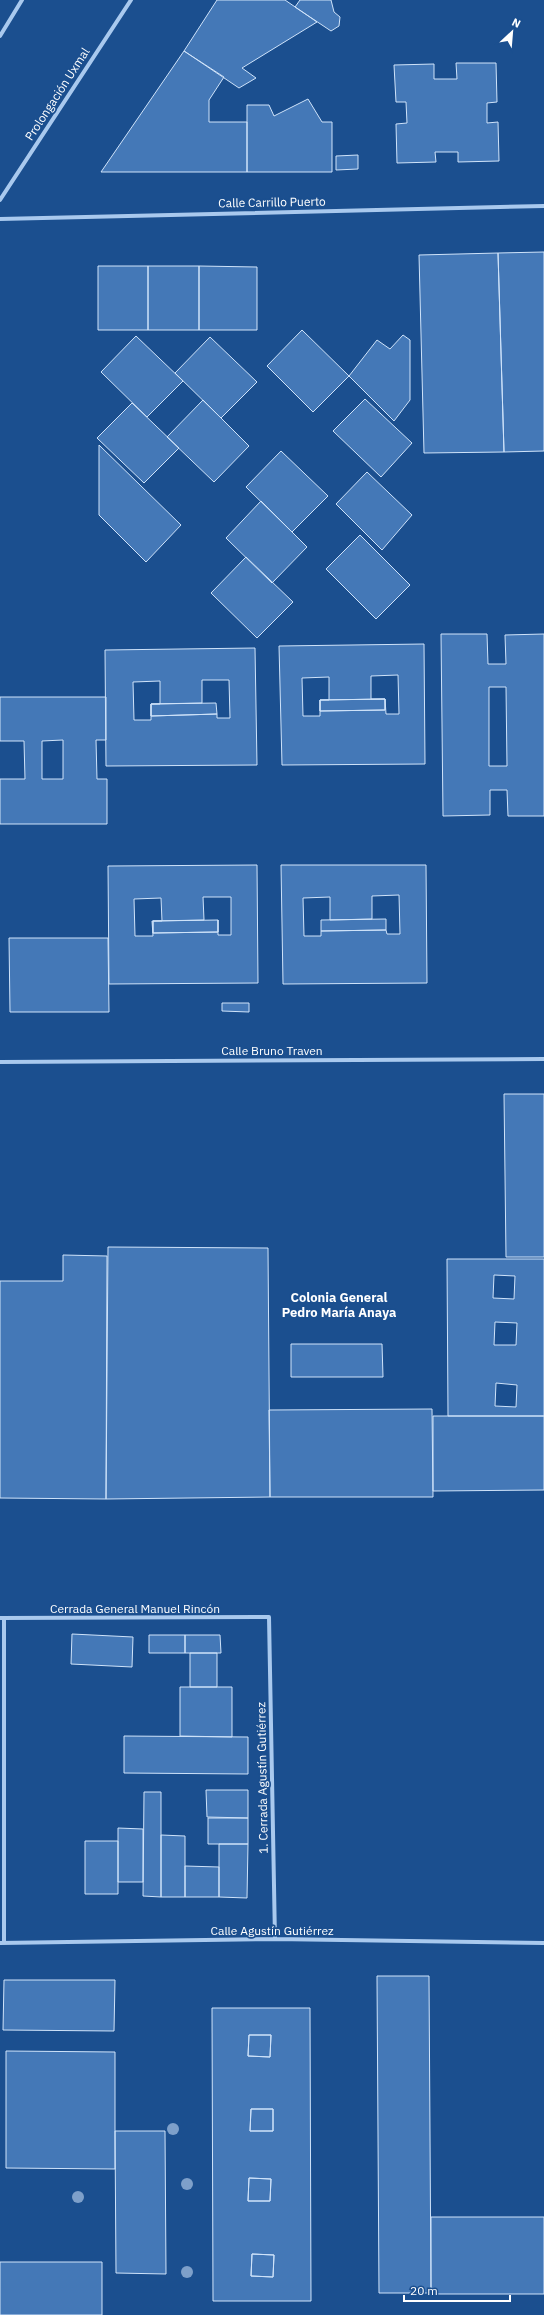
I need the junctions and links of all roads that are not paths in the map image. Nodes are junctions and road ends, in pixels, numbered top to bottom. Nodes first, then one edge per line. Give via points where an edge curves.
1 (22, 0) edge
2 (131, 0) edge
3 (0, 36) edge
4 (0, 200) edge
5 (544, 206) edge
6 (0, 219) edge
7 (544, 1059) edge
8 (0, 1062) edge
9 (270, 1617) joint
10 (2, 1618) edge
11 (275, 1939) junction
12 (2, 1943) edge
13 (544, 1943) edge

1 - 3 street
2 - 4 street, Prolongación Uxmal
5 - 6 street, Calle Carrillo Puerto
7 - 8 street, Calle Bruno Traven
9 - 10 street, Cerrada General Manuel Rincón
9 - 11 street, 1. Cerrada Agustín Gutiérrez
10 - 12 street
11 - 12 street, Calle Agustín Gutiérrez
11 - 13 street, Calle Agustín Gutiérrez

